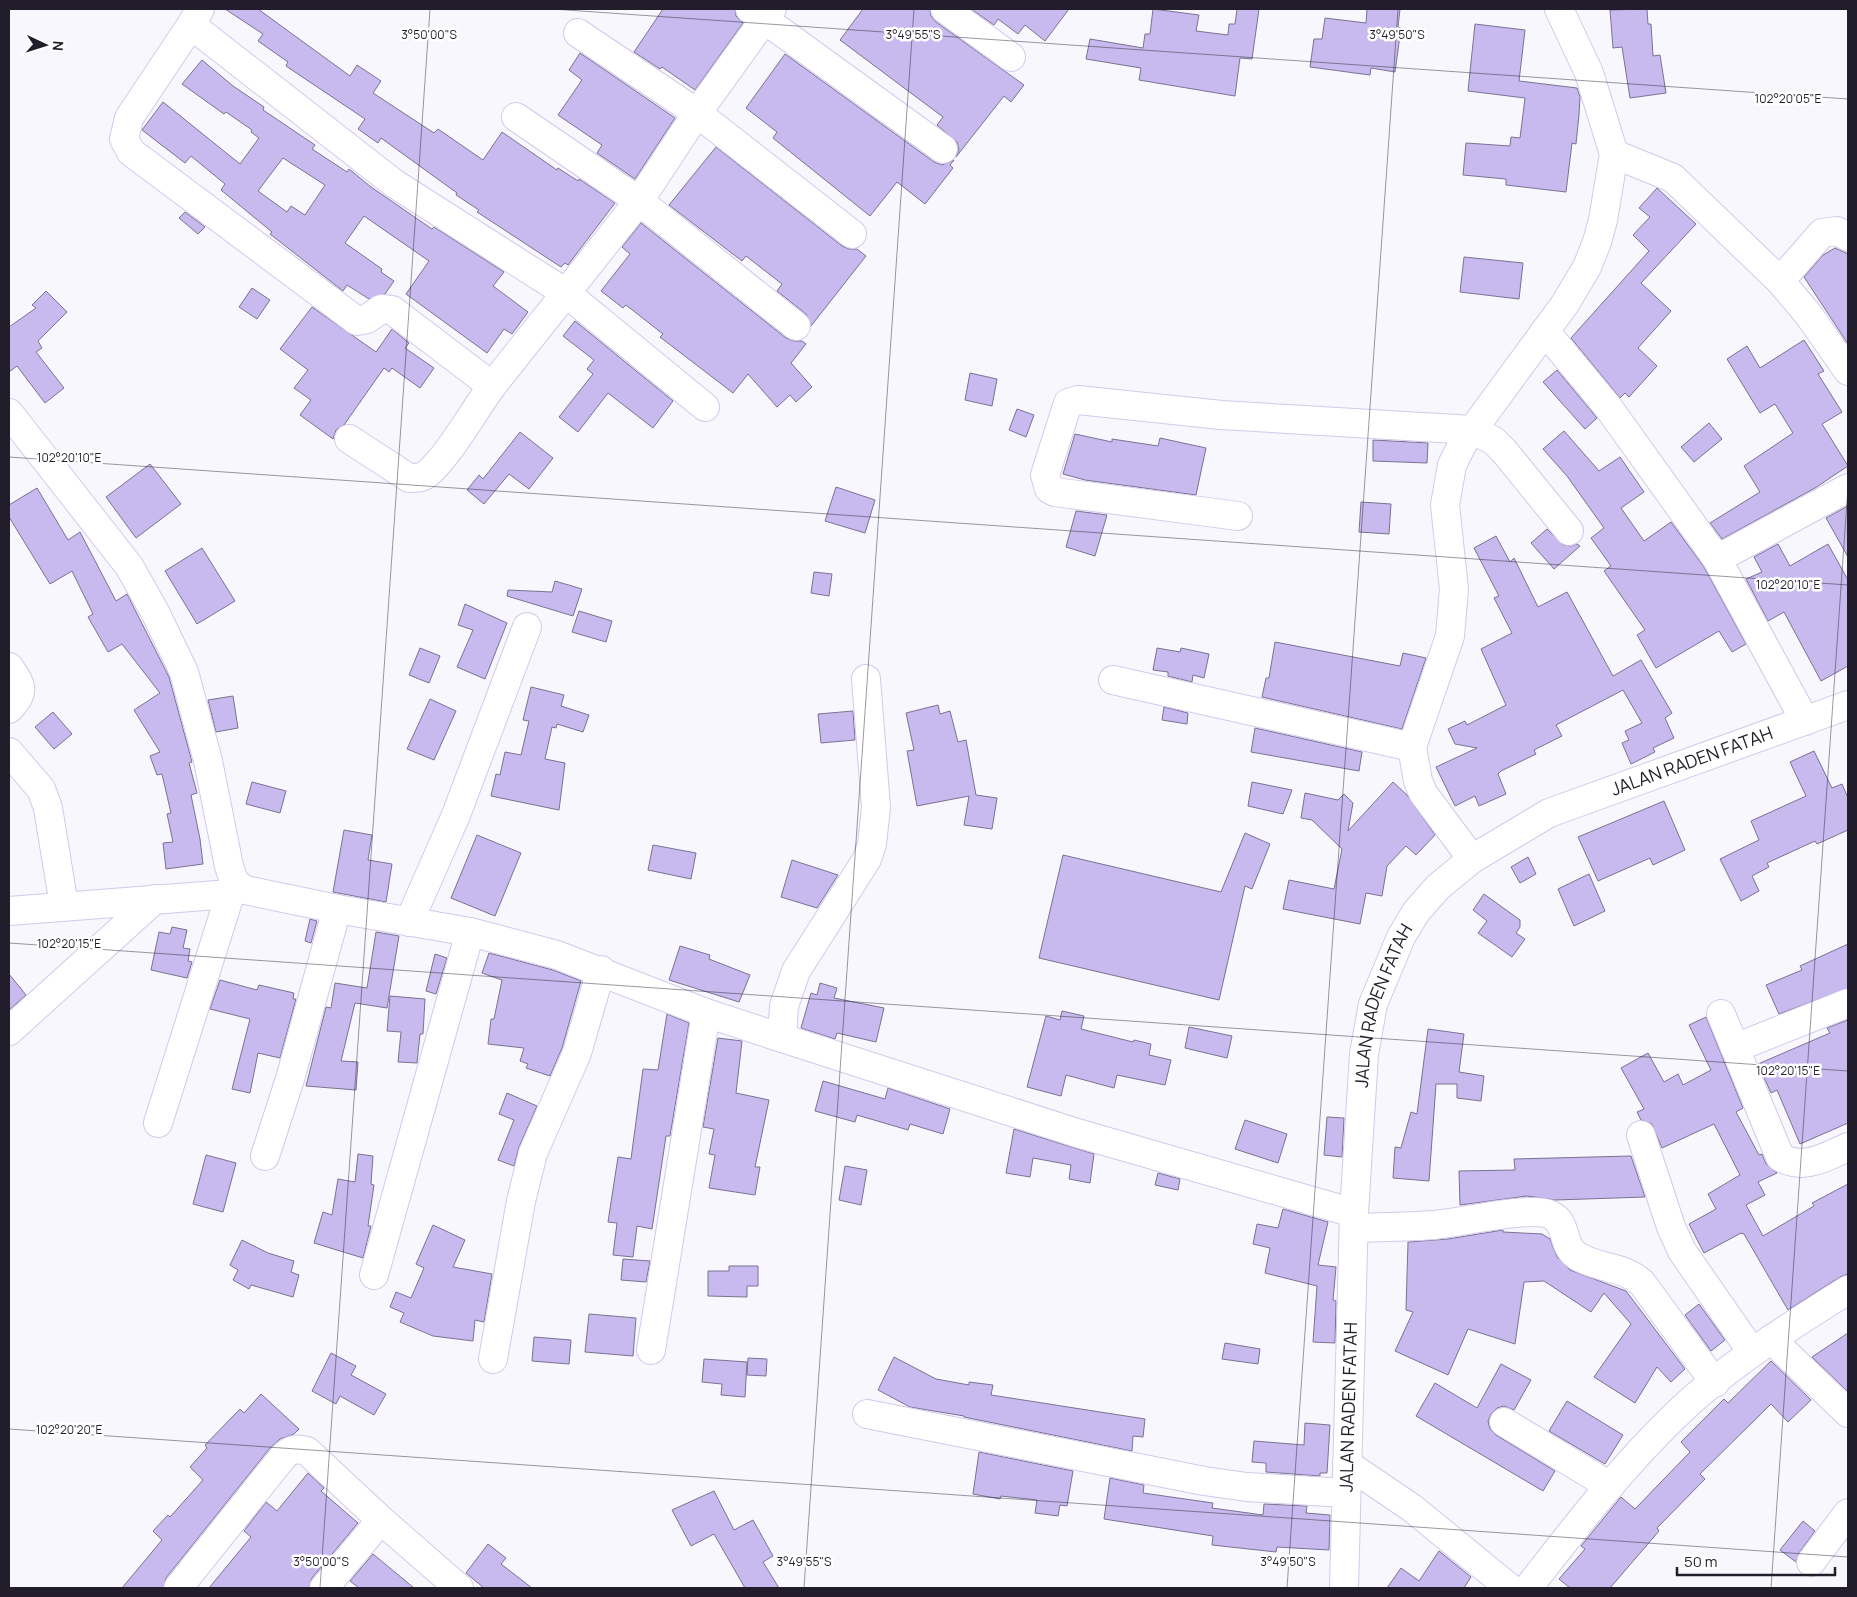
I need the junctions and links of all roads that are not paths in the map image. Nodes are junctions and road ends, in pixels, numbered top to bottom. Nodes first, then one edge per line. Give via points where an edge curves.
1 (945, 9) edge
2 (1559, 9) edge
3 (762, 12) edge
4 (196, 17) edge
5 (578, 33) dead end
6 (1011, 57) dead end
7 (697, 113) junction
8 (516, 117) dead end
9 (943, 149) dead end
10 (1614, 154) junction
11 (639, 201) junction
12 (852, 234) dead end
13 (1848, 237) edge
14 (1780, 281) junction
15 (566, 293) junction
16 (796, 326) dead end
17 (1545, 331) junction
18 (1848, 371) edge
19 (492, 386) junction
20 (706, 407) dead end
21 (9, 413) edge
22 (1473, 430) junction
23 (349, 439) dead end
24 (1848, 488) edge
25 (1238, 516) dead end
26 (1570, 531) dead end
27 (1717, 559) junction
28 (527, 627) dead end
29 (9, 667) edge
30 (866, 679) dead end
31 (1113, 680) dead end
32 (1848, 706) edge
33 (9, 709) edge
34 (1805, 721) junction
35 (1412, 747) junction
36 (9, 752) edge
37 (1472, 859) junction
38 (232, 888) junction
39 (156, 899) junction
40 (64, 906) junction
41 (337, 909) junction
42 (9, 911) edge
43 (409, 922) junction
44 (470, 932) junction
45 (601, 970) junction
46 (1848, 1003) edge
47 (706, 1013) junction
48 (1721, 1014) dead end
49 (9, 1031) edge
50 (782, 1038) junction
51 (1735, 1048) junction
52 (158, 1123) dead end
53 (1641, 1135) dead end
54 (1848, 1147) edge
55 (265, 1156) dead end
56 (1354, 1220) junction
57 (374, 1275) dead end
58 (1848, 1290) edge
59 (1762, 1345) junction
60 (651, 1350) dead end
61 (493, 1359) dead end
62 (1715, 1383) junction
63 (1848, 1412) edge
64 (867, 1414) dead end
65 (1504, 1422) dead end
66 (1348, 1464) junction
67 (1610, 1486) junction
68 (1346, 1493) junction
69 (1848, 1513) edge
70 (381, 1520) junction
71 (1811, 1562) dead end
72 (178, 1588) edge
73 (324, 1588) edge
74 (459, 1588) edge
75 (1344, 1588) edge
76 (1510, 1588) edge
77 (1528, 1588) edge

1 - 6 main road
2 - 10 main road via 1589,73
3 - 7 main road
3 - 9 main road
4 - 15 main road via 395,184
4 - 19 main road via 129,118 124,139 131,152 357,321 367,319 381,308 392,310
5 - 7 main road
7 - 11 main road
7 - 12 main road
8 - 11 main road
10 - 14 main road via 1672,178
10 - 17 main road via 1597,242 1587,267
11 - 15 main road
11 - 16 main road
13 - 14 main road via 1837,231 1822,233
14 - 18 main road
15 - 19 main road
15 - 20 main road
17 - 22 main road
17 - 27 main road via 1614,414
19 - 23 main road via 441,458 426,475 418,478 408,478
21 - 38 main road via 129,566 184,672 208,761
22 - 25 main road via 1221,415 1078,400 1068,403 1045,475 1049,489
22 - 26 main road via 1494,441
22 - 35 main road via 1452,465 1445,505 1454,589 1450,636
24 - 27 main road
27 - 34 main road
28 - 43 main road via 456,814
29 - 33 main road via 21,689 20,696
30 - 50 main road via 876,808 872,844 866,859 796,971 784,1006
31 - 35 main road
32 - 34 main road, JALAN RADEN FATAH
34 - 37 main road, JALAN RADEN FATAH via 1549,813
35 - 37 main road via 1423,793
36 - 40 main road via 40,789 48,808
37 - 56 main road, JALAN RADEN FATAH via 1438,887 1416,912 1401,937 1373,1004 1364,1054
38 - 39 main road
38 - 41 main road
38 - 52 main road
39 - 40 main road
39 - 49 main road
40 - 42 main road
41 - 43 main road
41 - 55 main road
43 - 44 main road
44 - 45 main road via 557,954
44 - 57 main road
45 - 47 main road
45 - 61 main road via 577,1053 533,1153 521,1201
46 - 51 main road
47 - 50 main road
47 - 60 main road
48 - 51 main road
50 - 56 main road
51 - 54 main road via 1780,1157 1789,1162 1809,1164
53 - 59 main road via 1671,1227 1682,1250
56 - 62 main road via 1432,1225 1530,1212 1547,1213 1562,1224 1572,1253 1625,1271 1642,1283
56 - 66 main road, JALAN RADEN FATAH
58 - 59 main road
59 - 62 main road
59 - 63 main road
62 - 67 main road via 1672,1419
64 - 68 main road via 1204,1481
65 - 67 main road
66 - 68 main road, JALAN RADEN FATAH
66 - 76 main road via 1412,1508
67 - 77 main road
68 - 75 main road, JALAN RADEN FATAH
69 - 71 main road
70 - 72 main road via 308,1451 297,1448 288,1451
70 - 73 main road
70 - 74 main road

